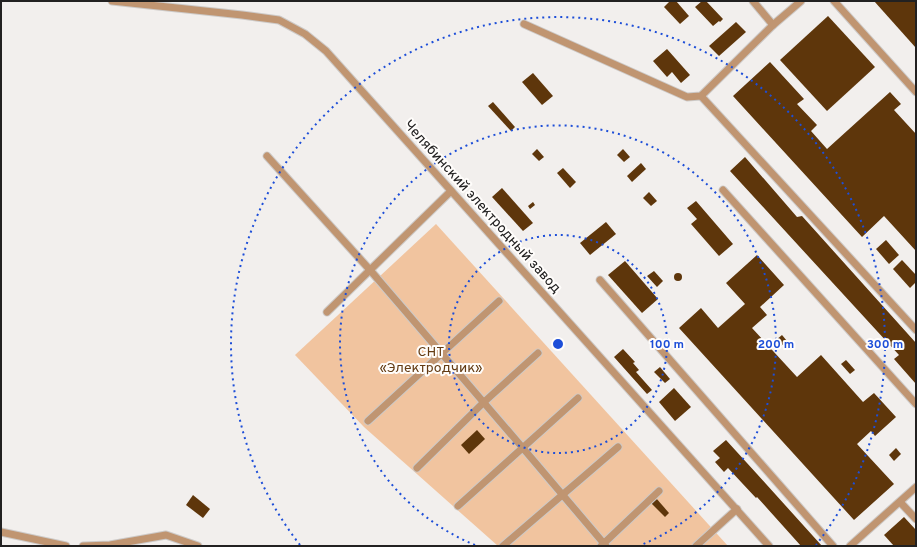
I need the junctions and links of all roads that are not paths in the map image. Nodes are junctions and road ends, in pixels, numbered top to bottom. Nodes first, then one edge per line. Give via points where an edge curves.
1 (112, 1) edge
2 (753, 1) edge
3 (801, 1) edge
4 (834, 1) edge
5 (524, 24) dead end
6 (773, 25) junction
7 (916, 92) edge
8 (701, 96) junction
9 (267, 156) dead end
10 (723, 190) dead end
11 (451, 191) junction
12 (370, 270) junction
13 (600, 280) dead end
14 (499, 301) dead end
15 (327, 312) dead end
16 (916, 330) edge
17 (538, 353) dead end
18 (441, 354) junction
19 (578, 398) dead end
20 (483, 403) junction
21 (916, 404) edge
22 (368, 421) dead end
23 (522, 447) junction
24 (618, 447) dead end
25 (417, 468) dead end
26 (916, 487) edge
27 (659, 491) dead end
28 (562, 495) junction
29 (900, 502) junction
30 (458, 506) dead end
31 (737, 509) junction
32 (916, 519) edge
33 (1, 532) edge
34 (603, 545) edge
35 (66, 546) edge
36 (83, 546) edge
37 (198, 546) edge
38 (503, 546) edge
39 (696, 546) edge
40 (769, 546) edge
41 (833, 546) edge
42 (850, 546) edge

1 - 11 street, Челябинский электродный завод via 279,20 305,34 326,51
2 - 6 street
3 - 6 street
4 - 7 street
5 - 8 street via 687,97
6 - 8 street
8 - 16 street
9 - 12 street
10 - 21 street
11 - 12 street
11 - 31 street, Челябинский электродный завод via 726,502
12 - 15 street
12 - 18 street
13 - 41 street
14 - 18 street
17 - 20 street
18 - 20 street
18 - 22 street
19 - 23 street
20 - 23 street
20 - 25 street
23 - 28 street
23 - 30 street
24 - 28 street
26 - 29 street
27 - 34 street
28 - 34 street
28 - 38 street
29 - 32 street
29 - 42 street
31 - 39 street
31 - 40 street, Челябинский электродный завод
33 - 35 street
36 - 37 street via 110,545 166,535

